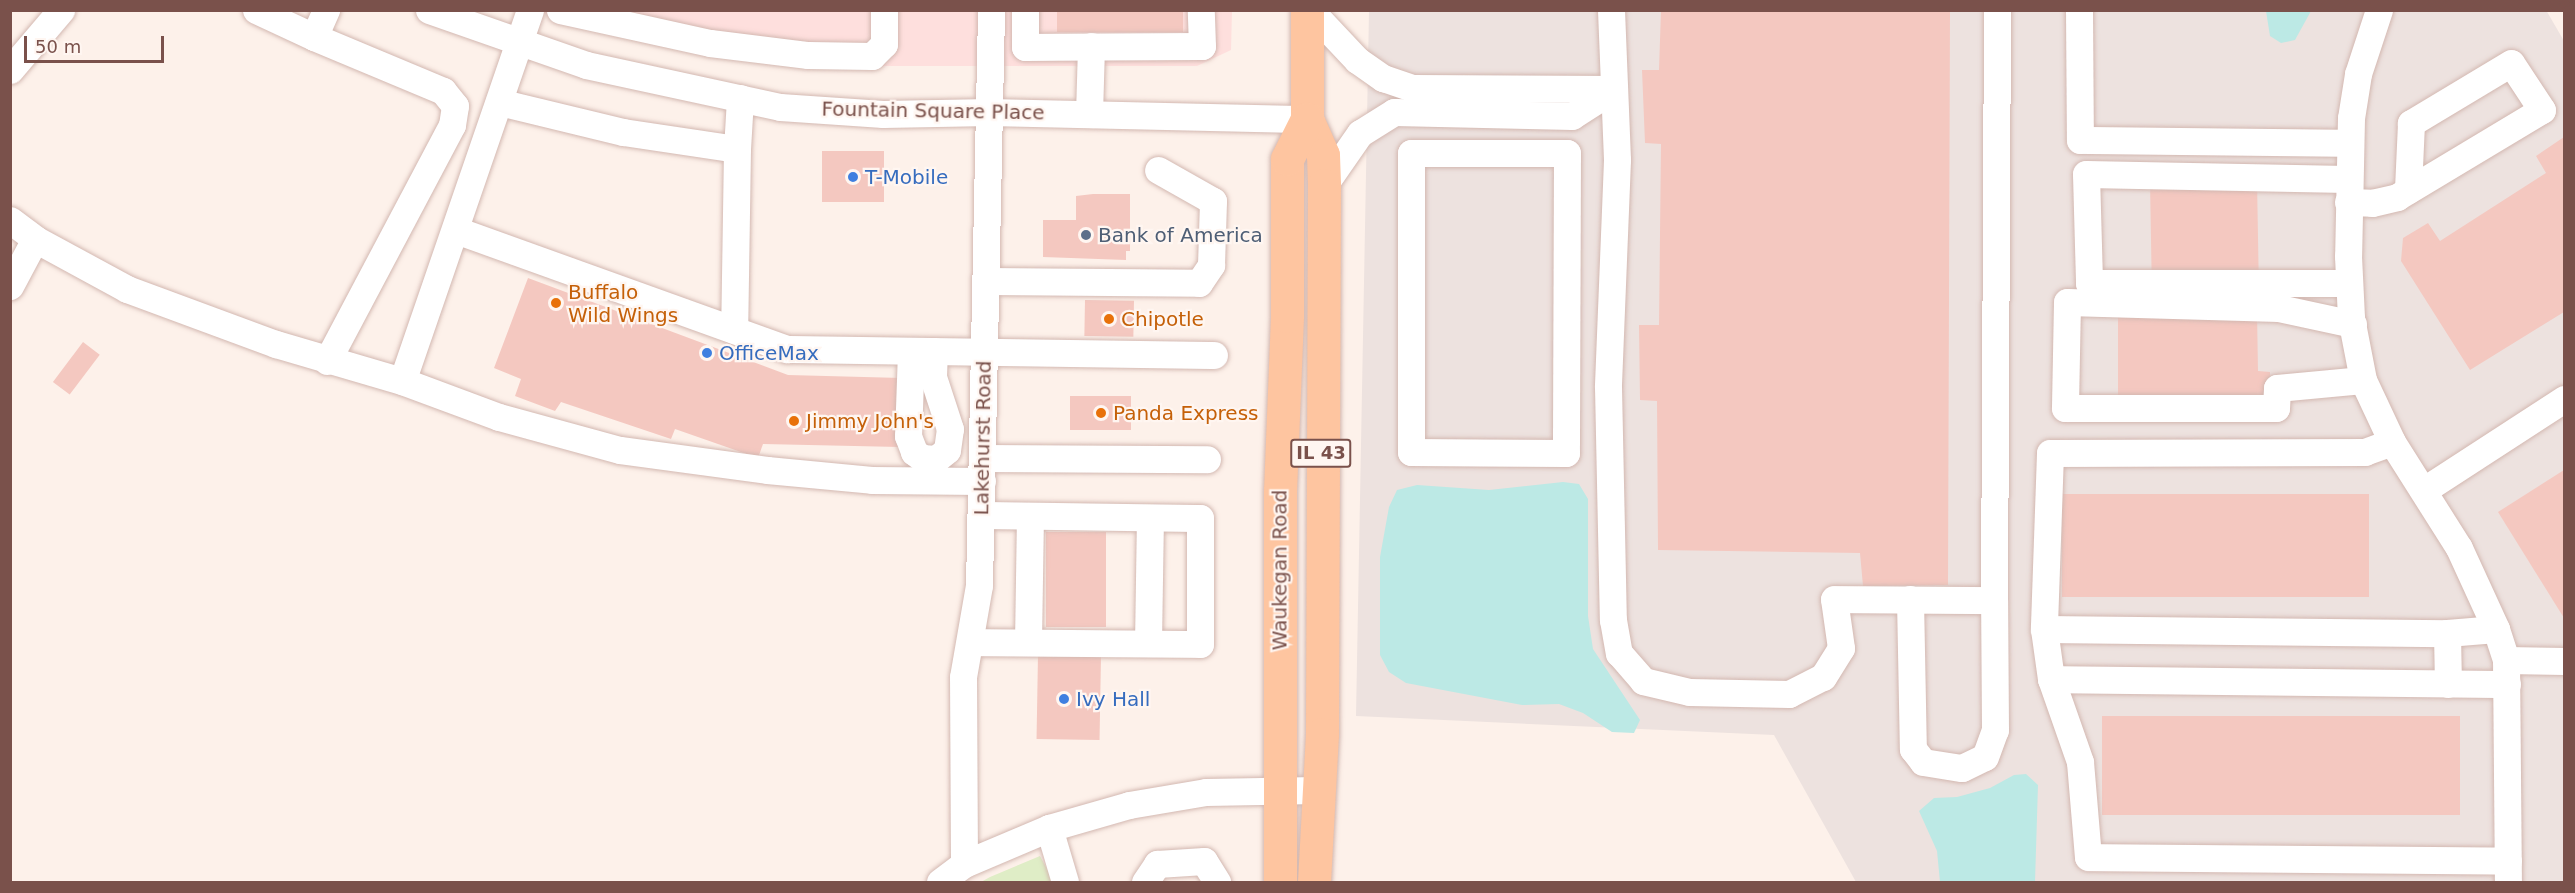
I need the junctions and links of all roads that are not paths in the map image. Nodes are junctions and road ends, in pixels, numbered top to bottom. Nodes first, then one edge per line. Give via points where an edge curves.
1 (61, 10) edge
2 (256, 10) edge
3 (326, 10) edge
4 (429, 10) edge
5 (530, 10) edge
6 (560, 10) edge
7 (884, 10) edge
8 (992, 10) edge
9 (1025, 10) edge
10 (1201, 10) edge
11 (1309, 10) edge
12 (1611, 10) edge
13 (1997, 10) edge
14 (2079, 10) edge
15 (2379, 10) edge
16 (315, 37) junction
17 (520, 44) junction
18 (1091, 46) junction
19 (10, 70) edge
20 (1614, 89) junction
21 (740, 98) junction
22 (499, 102) junction
23 (992, 112) junction
24 (1089, 114) junction
25 (1308, 119) junction
26 (2088, 140) junction
27 (2350, 143) junction
28 (737, 149) junction
29 (1158, 170) dead end
30 (2086, 174) junction
31 (1324, 185) junction
32 (2348, 190) junction
33 (2408, 190) junction
34 (10, 220) edge
35 (456, 230) junction
36 (35, 239) junction
37 (987, 281) junction
38 (2349, 283) junction
39 (10, 286) edge
40 (2353, 324) junction
41 (734, 330) junction
42 (985, 351) junction
43 (1566, 354) junction
44 (1609, 354) junction
45 (1214, 355) dead end
46 (327, 361) junction
47 (2363, 380) junction
48 (402, 381) junction
49 (2565, 399) edge
50 (2392, 442) junction
51 (1207, 459) dead end
52 (982, 470) junction
53 (2424, 490) junction
54 (981, 515) junction
55 (1030, 517) junction
56 (1150, 518) junction
57 (1910, 600) junction
58 (1994, 600) junction
59 (2496, 628) junction
60 (2044, 629) junction
61 (2447, 633) junction
62 (970, 642) junction
63 (1028, 642) junction
64 (1148, 643) junction
65 (2565, 661) edge
66 (2506, 672) junction
67 (2051, 679) junction
68 (2448, 684) junction
69 (1280, 789) junction
70 (1316, 790) junction
71 (1049, 828) junction
72 (964, 864) junction
73 (2508, 872) edge
74 (940, 882) edge
75 (1065, 882) edge
76 (1145, 882) edge
77 (1217, 882) edge
78 (1280, 882) edge
79 (1314, 882) edge

1 - 19 street
2 - 16 street
3 - 16 street
4 - 17 street, Fountain Square Place
5 - 17 street
6 - 7 street via 710,43 808,55 872,56 884,44
8 - 23 street, Lakehurst Road
9 - 18 street via 1025,46
10 - 18 street via 1202,46
11 - 20 street via 1357,60 1383,78 1412,88
11 - 25 main road, Waukegan Road / IL 43
12 - 20 street
13 - 58 street
14 - 26 street via 2080,140
15 - 27 street via 2358,74
16 - 46 street via 443,91 455,106 452,125
17 - 21 street, Fountain Square Place via 586,65
17 - 22 street
18 - 24 street
20 - 31 street via 1572,116 1394,112 1360,133
20 - 44 street via 1617,160
21 - 23 street, Fountain Square Place via 780,107 883,114
21 - 28 street
22 - 28 street via 623,132
22 - 35 street
23 - 24 street, Fountain Square Place
23 - 37 street, Lakehurst Road
24 - 25 street, Fountain Square Place
25 - 31 main road, Waukegan Road / IL 43 via 1323,155
25 - 69 main road, Waukegan Road / IL 43 via 1287,159 1287,316 1280,491
26 - 27 street
26 - 30 street
27 - 32 street
28 - 41 street
29 - 37 street via 1213,201 1211,265 1199,283
30 - 32 street
30 - 38 street via 2089,283
31 - 70 main road, Waukegan Road / IL 43 via 1322,734
32 - 33 street via 2372,203
32 - 38 street
33 - 33 street via 2542,110 2511,63 2411,123
34 - 36 street
35 - 41 street
35 - 48 street
36 - 39 street
36 - 46 street via 127,289
37 - 42 street, Lakehurst Road
38 - 40 street
40 - 47 street
40 - 47 street via 2279,309 2067,302 2065,408 2276,408 2277,388
41 - 42 street via 787,349
42 - 45 street
42 - 52 street, Lakehurst Road
43 - 43 street via 1566,453 1411,452 1411,153 1567,153
43 - 44 street
44 - 57 street via 1613,621 1619,653 1642,681 1689,692 1790,694 1823,677 1840,648 1834,599
46 - 48 street
47 - 50 street
48 - 52 street via 499,417 620,450 872,480
49 - 53 street
50 - 53 street
50 - 60 street via 2365,452 2050,453
51 - 52 street
52 - 54 street, Lakehurst Road
53 - 59 street via 2459,548
54 - 55 street
54 - 62 street, Lakehurst Road via 979,585
55 - 56 street
55 - 63 street
56 - 64 street
56 - 64 street via 1200,518 1200,644
57 - 58 street
57 - 58 street via 1913,749 1923,762 1962,768 1985,757 1995,730
59 - 61 street
59 - 66 street
60 - 61 street
60 - 67 street
61 - 68 street
62 - 63 street
62 - 72 street, Lakehurst Road via 963,677
63 - 64 street
65 - 66 street
66 - 68 street
66 - 73 street
67 - 68 street
67 - 73 street via 2080,762 2088,857
69 - 70 street
69 - 71 street via 1206,792 1151,801
69 - 78 main road, Waukegan Road / IL 43
70 - 79 main road, Waukegan Road / IL 43
71 - 72 street
71 - 75 street
72 - 74 street
76 - 77 street via 1157,864 1204,861

